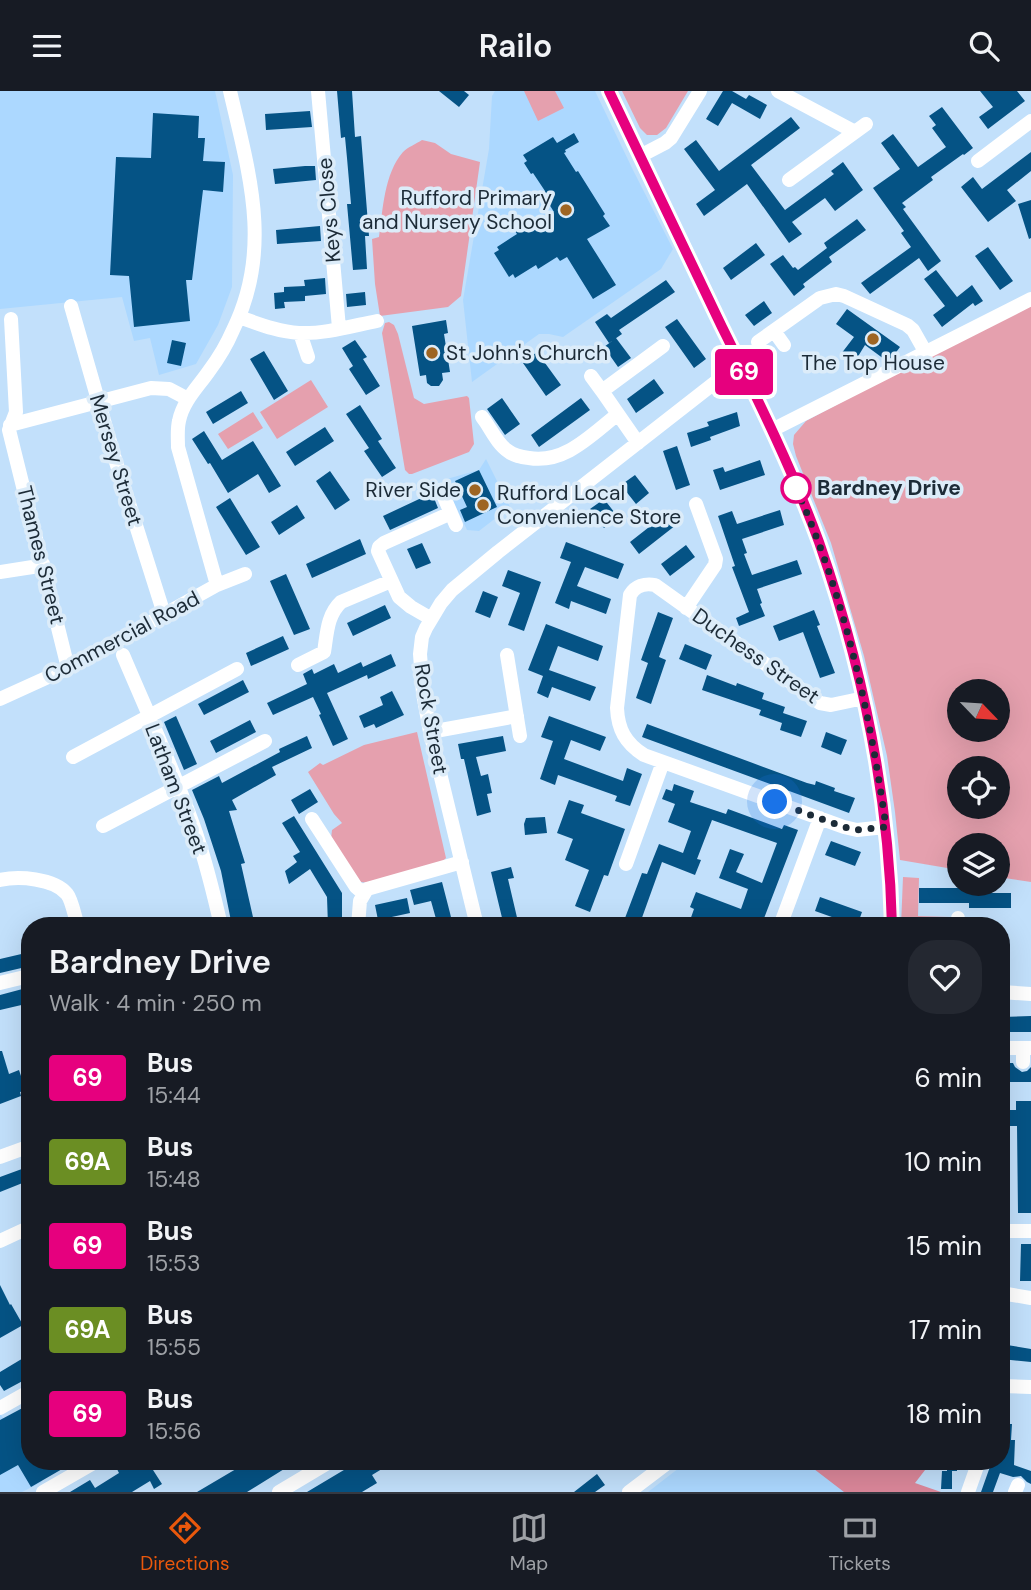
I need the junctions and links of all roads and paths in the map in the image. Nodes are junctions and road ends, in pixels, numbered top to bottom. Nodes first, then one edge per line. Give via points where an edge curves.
1 (230, 91) edge
2 (318, 91) edge
3 (609, 91) edge
4 (700, 91) edge
5 (778, 91) edge
6 (1031, 121) edge
7 (640, 156) junction
8 (978, 161) dead end
9 (789, 180) dead end
10 (1031, 299) edge
11 (71, 306) dead end
12 (239, 317) junction
13 (11, 319) dead end
14 (377, 321) dead end
15 (339, 328) junction
16 (774, 331) junction
17 (300, 333) junction
18 (758, 342) dead end
19 (784, 345) dead end
20 (663, 346) dead end
21 (926, 352) junction
22 (308, 357) dead end
23 (740, 363) junction
24 (591, 376) dead end
25 (602, 391) junction
26 (188, 399) junction
27 (99, 402) junction
28 (618, 414) junction
29 (482, 417) dead end
30 (10, 425) junction
31 (772, 430) junction
32 (638, 443) junction
33 (441, 490) dead end
34 (696, 504) dead end
35 (43, 563) junction
36 (0, 572) edge
37 (245, 574) dead end
38 (391, 580) junction
39 (218, 585) junction
40 (686, 608) junction
41 (164, 614) junction
42 (430, 618) junction
43 (123, 655) dead end
44 (507, 655) dead end
45 (298, 665) dead end
46 (68, 668) junction
47 (237, 669) dead end
48 (863, 698) junction
49 (0, 699) edge
50 (517, 716) junction
51 (149, 717) junction
52 (430, 732) junction
53 (520, 736) dead end
54 (264, 741) dead end
55 (73, 757) dead end
56 (663, 762) junction
57 (178, 786) junction
58 (312, 818) dead end
59 (820, 818) junction
60 (103, 826) dead end
61 (886, 827) junction
62 (633, 859) dead end
63 (461, 862) junction
64 (0, 880) edge
65 (363, 893) junction
66 (75, 917) edge
67 (219, 917) edge
68 (358, 917) edge
69 (475, 917) edge
70 (783, 917) edge
71 (892, 917) edge
72 (21, 978) edge
73 (0, 983) edge
74 (1010, 993) edge
75 (1031, 995) edge
76 (21, 1149) edge
77 (0, 1157) edge
78 (21, 1231) edge
79 (1031, 1231) edge
80 (1010, 1234) edge
81 (0, 1241) edge
82 (1010, 1295) edge
83 (1031, 1299) edge
84 (1010, 1386) edge
85 (1031, 1387) edge
86 (21, 1396) edge
87 (0, 1408) edge
88 (81, 1470) edge
89 (316, 1470) edge
90 (658, 1470) edge
91 (976, 1470) edge
92 (43, 1492) edge
93 (279, 1492) edge
94 (629, 1492) edge
95 (968, 1492) edge

1 - 12 street via 255,212 253,267
2 - 15 street, Keys Close
3 - 7 street
4 - 7 street via 671,138
5 - 9 street via 860,128
6 - 8 street
7 - 23 street
10 - 21 street
11 - 27 street, Mersey Street
12 - 17 street
12 - 26 street via 218,358
13 - 30 street, Thames Street via 16,412
14 - 15 street
15 - 17 street
16 - 18 street
16 - 19 street
16 - 21 street via 820,297 835,294 907,325
17 - 22 street
20 - 25 street via 655,361
21 - 31 street
23 - 31 street
23 - 32 street, Rock Street
24 - 25 street
25 - 28 street
26 - 27 street via 169,389 151,388
26 - 39 street via 179,419 178,447
27 - 30 street
27 - 41 street, Mersey Street
28 - 29 street via 572,450 549,459 515,456
28 - 32 street
30 - 35 street, Thames Street
31 - 48 street via 818,540
32 - 42 street, Rock Street via 452,590
33 - 38 street via 454,519 379,547
34 - 40 street via 716,559
35 - 36 street
35 - 46 street, Thames Street
37 - 39 street, Commercial Road
38 - 42 street via 399,597
38 - 45 street via 341,602 329,620 324,652
39 - 41 street, Commercial Road
40 - 48 street, Duchess Street via 820,703
40 - 56 street, Duchess Street via 654,585 644,585 630,595 618,720 628,743
41 - 46 street, Commercial Road
42 - 52 street, Rock Street via 420,655
43 - 51 street, Latham Street
44 - 50 street
46 - 49 street, Commercial Road
47 - 51 street
48 - 61 street
50 - 52 street
50 - 53 street
51 - 55 street
51 - 57 street, Latham Street
52 - 63 street, Rock Street
54 - 57 street
56 - 59 street
56 - 62 street
57 - 60 street
57 - 67 street, Latham Street via 197,834
58 - 65 street
59 - 61 street via 857,830
59 - 70 street
61 - 71 street
63 - 65 street
63 - 69 street, Rock Street
64 - 66 street via 14,877 49,882 68,895
65 - 68 street
72 - 73 street
74 - 75 street
76 - 77 street
78 - 81 street
79 - 80 street
82 - 83 street
84 - 85 street
86 - 87 street
88 - 92 street
89 - 93 street
90 - 94 street
91 - 95 street

